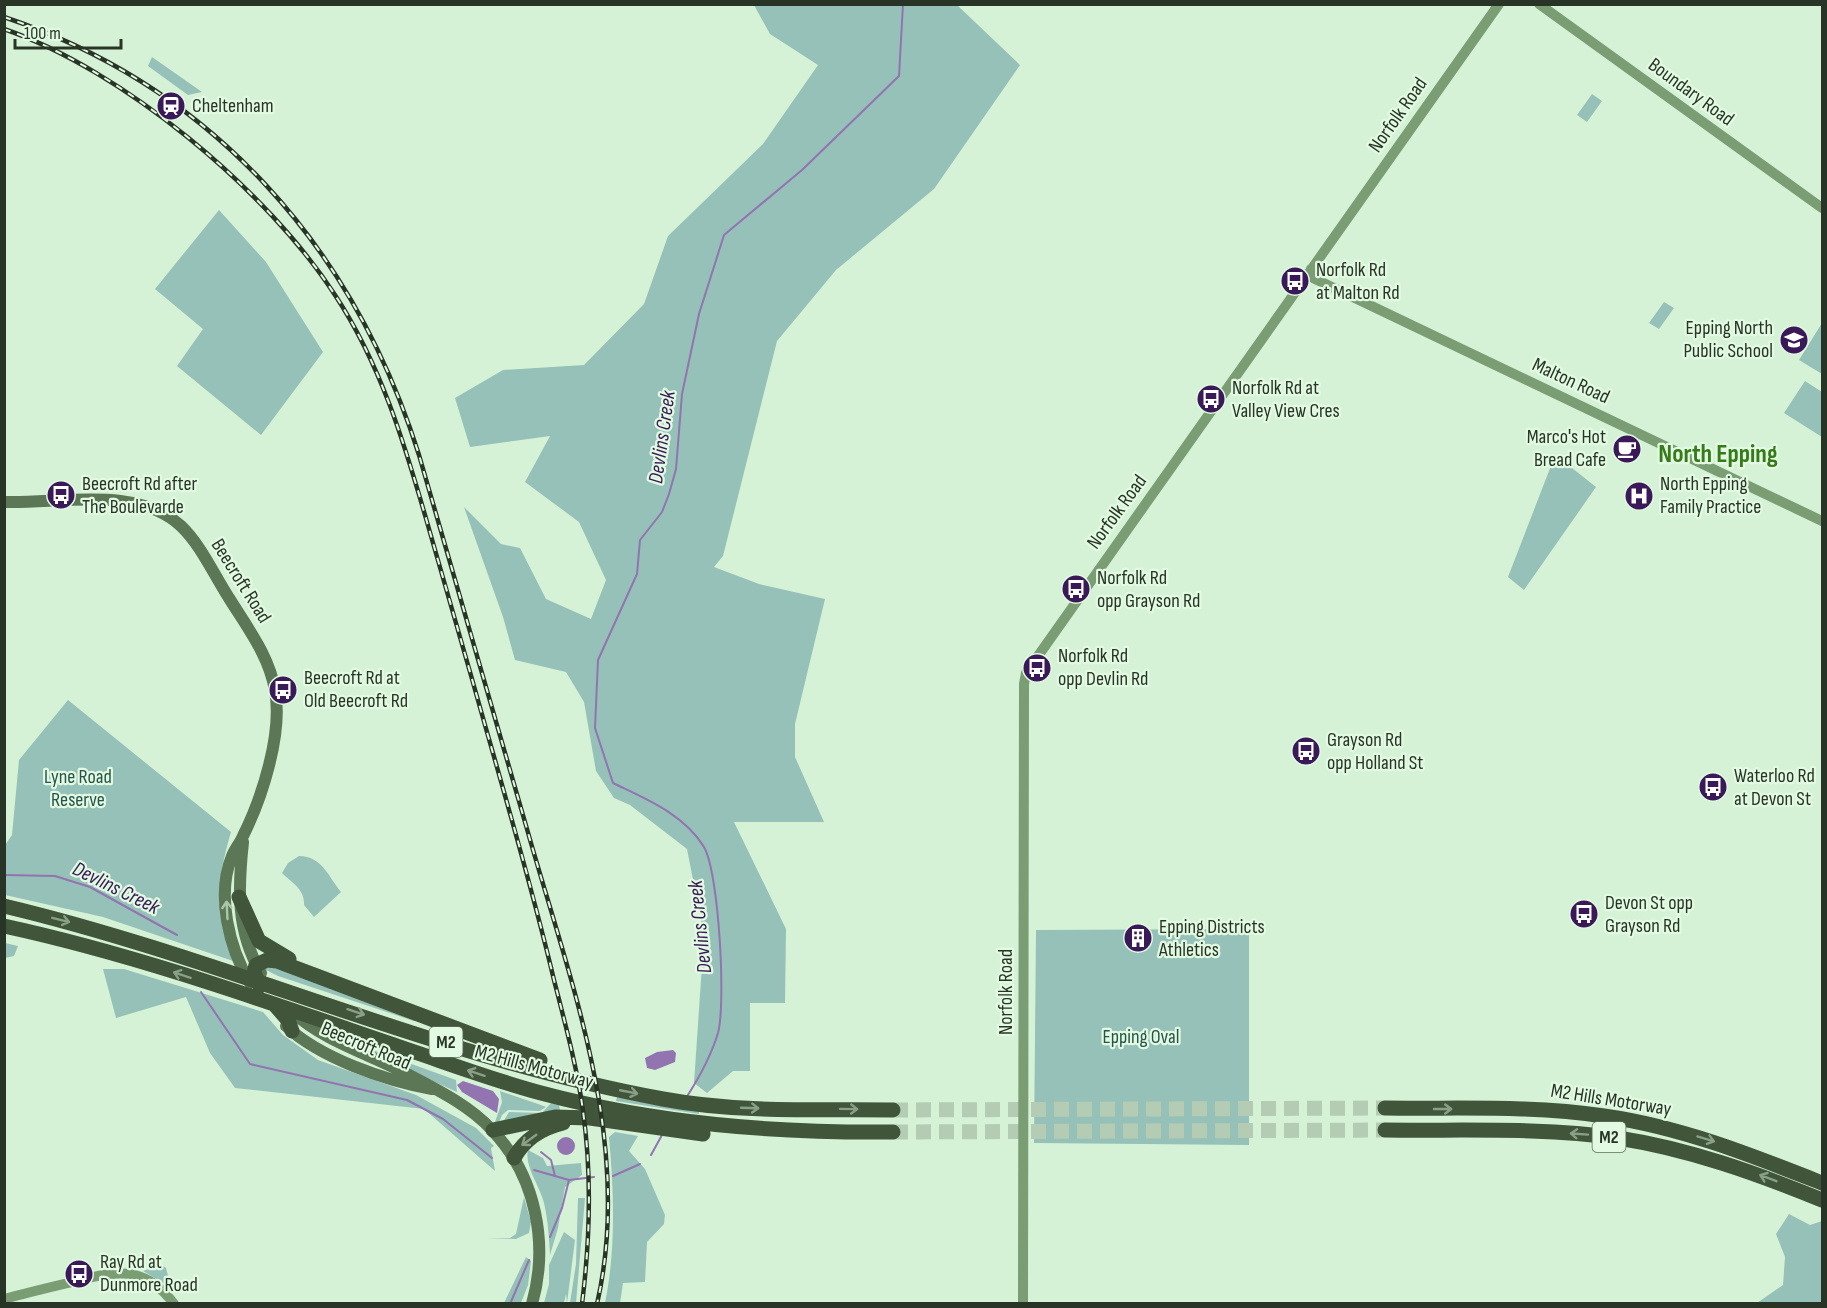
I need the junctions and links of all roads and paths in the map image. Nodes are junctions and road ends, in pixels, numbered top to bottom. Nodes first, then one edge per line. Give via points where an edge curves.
1 (1499, 4) edge
2 (1539, 4) edge
3 (1822, 207) edge
4 (1311, 269) junction
5 (4, 502) edge
6 (1822, 521) edge
7 (244, 834) junction
8 (239, 897) junction
9 (4, 906) edge
10 (4, 926) edge
11 (256, 965) junction
12 (362, 992) junction
13 (285, 1022) junction
14 (594, 1085) junction
15 (432, 1089) junction
16 (1385, 1108) tunnel mouth
17 (893, 1110) tunnel mouth
18 (590, 1118) junction
19 (645, 1121) junction
20 (493, 1130) junction
21 (1385, 1130) tunnel mouth
22 (893, 1132) tunnel mouth
23 (514, 1158) junction
24 (1822, 1183) edge
25 (1822, 1200) edge
26 (4, 1299) edge
27 (174, 1304) edge
28 (532, 1304) edge
29 (1023, 1304) edge

1 - 4 street, Norfolk Road
2 - 3 street, Boundary Road
4 - 6 street, Malton Road via 1313,278
4 - 29 street, Norfolk Road via 1024,678
5 - 7 main road, Beecroft Road via 139,503 170,517 190,537 259,648 276,692 274,743
7 - 8 main road, Beecroft Road
13 -> 7 main road, Beecroft Road via 255,991 240,963 227,919 227,880 232,856
8 - 11 main road, Beecroft Road via 243,930
8 - 12 highway, M2 via 254,935 264,946
9 -> 14 highway, M2 Hills Motorway / M2 via 147,944 464,1048
19 -> 10 highway, M2 Hills Motorway / M2 via 532,1090 101,950
11 - 12 highway, M2 via 277,961
11 - 13 highway via 258,984
11 - 15 main road, Beecroft Road via 285,1006 310,1027
12 - 14 highway, M2 via 569,1069
13 - 15 main road, Beecroft Road via 333,1056 411,1086
14 -> 17 highway, M2 Hills Motorway / M2 via 695,1104
15 - 20 main road, Beecroft Road via 464,1106
16 -> 24 highway, M2 Hills Motorway / M2 via 1523,1109 1605,1116 1718,1143
18 - 19 highway
18 - 20 highway via 555,1117
18 -> 23 highway via 548,1128 520,1146
19 - 22 highway, M2 Hills Motorway / M2 via 769,1137
20 - 23 main road, Beecroft Road
25 -> 21 highway, M2 Hills Motorway / M2 via 1714,1160 1617,1138 1540,1132
23 - 28 main road, Beecroft Road via 530,1192 539,1233 540,1262
26 - 27 street via 124,1272 149,1280 164,1290

